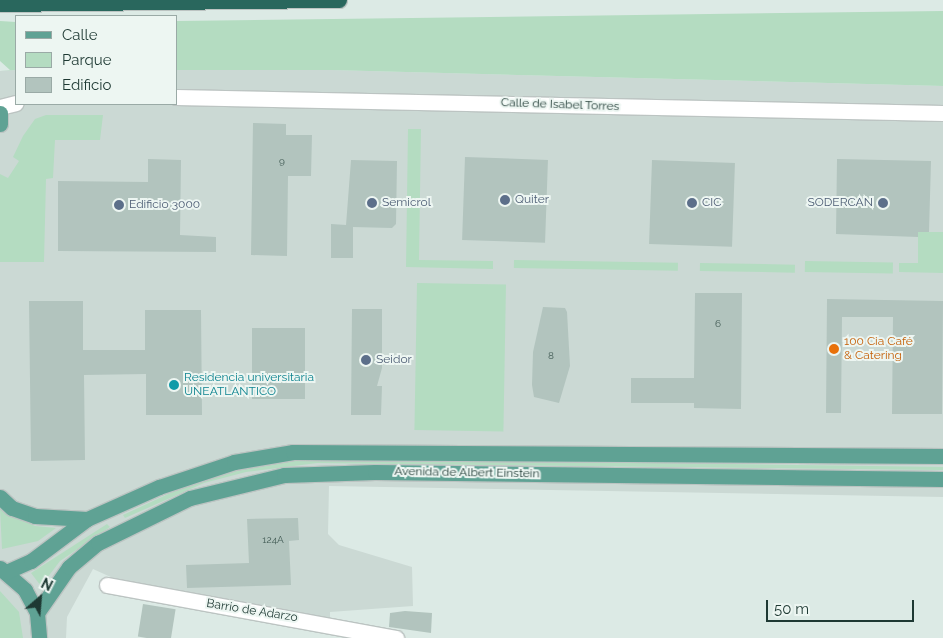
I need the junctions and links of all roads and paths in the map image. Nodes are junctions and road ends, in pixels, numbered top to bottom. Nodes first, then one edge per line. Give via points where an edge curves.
1 (339, 0) edge
2 (0, 4) edge
3 (178, 97) edge
4 (15, 103) edge
5 (0, 107) edge
6 (0, 112) edge
7 (943, 113) edge
8 (0, 124) edge
9 (943, 456) edge
10 (943, 479) edge
11 (0, 497) edge
12 (87, 518) junction
13 (3, 570) edge
14 (107, 584) dead end
15 (37, 613) junction
16 (38, 638) edge
17 (396, 638) edge

1 - 2 highway
3 - 7 street, Calle de Isabel Torres
4 - 5 street
6 - 8 main road
9 - 12 main road, Avenida de Albert Einstein via 312,451 234,462 188,475
10 - 15 main road, Avenida de Albert Einstein via 376,472 284,475 190,498 98,543 69,567
11 - 12 main road, Avenida de Albert Einstein via 12,508 35,516
12 - 13 main road, Avenida de Albert Einstein via 31,561
13 - 15 main road via 25,590
14 - 17 street, Barrio de Adarzo
15 - 16 main road

